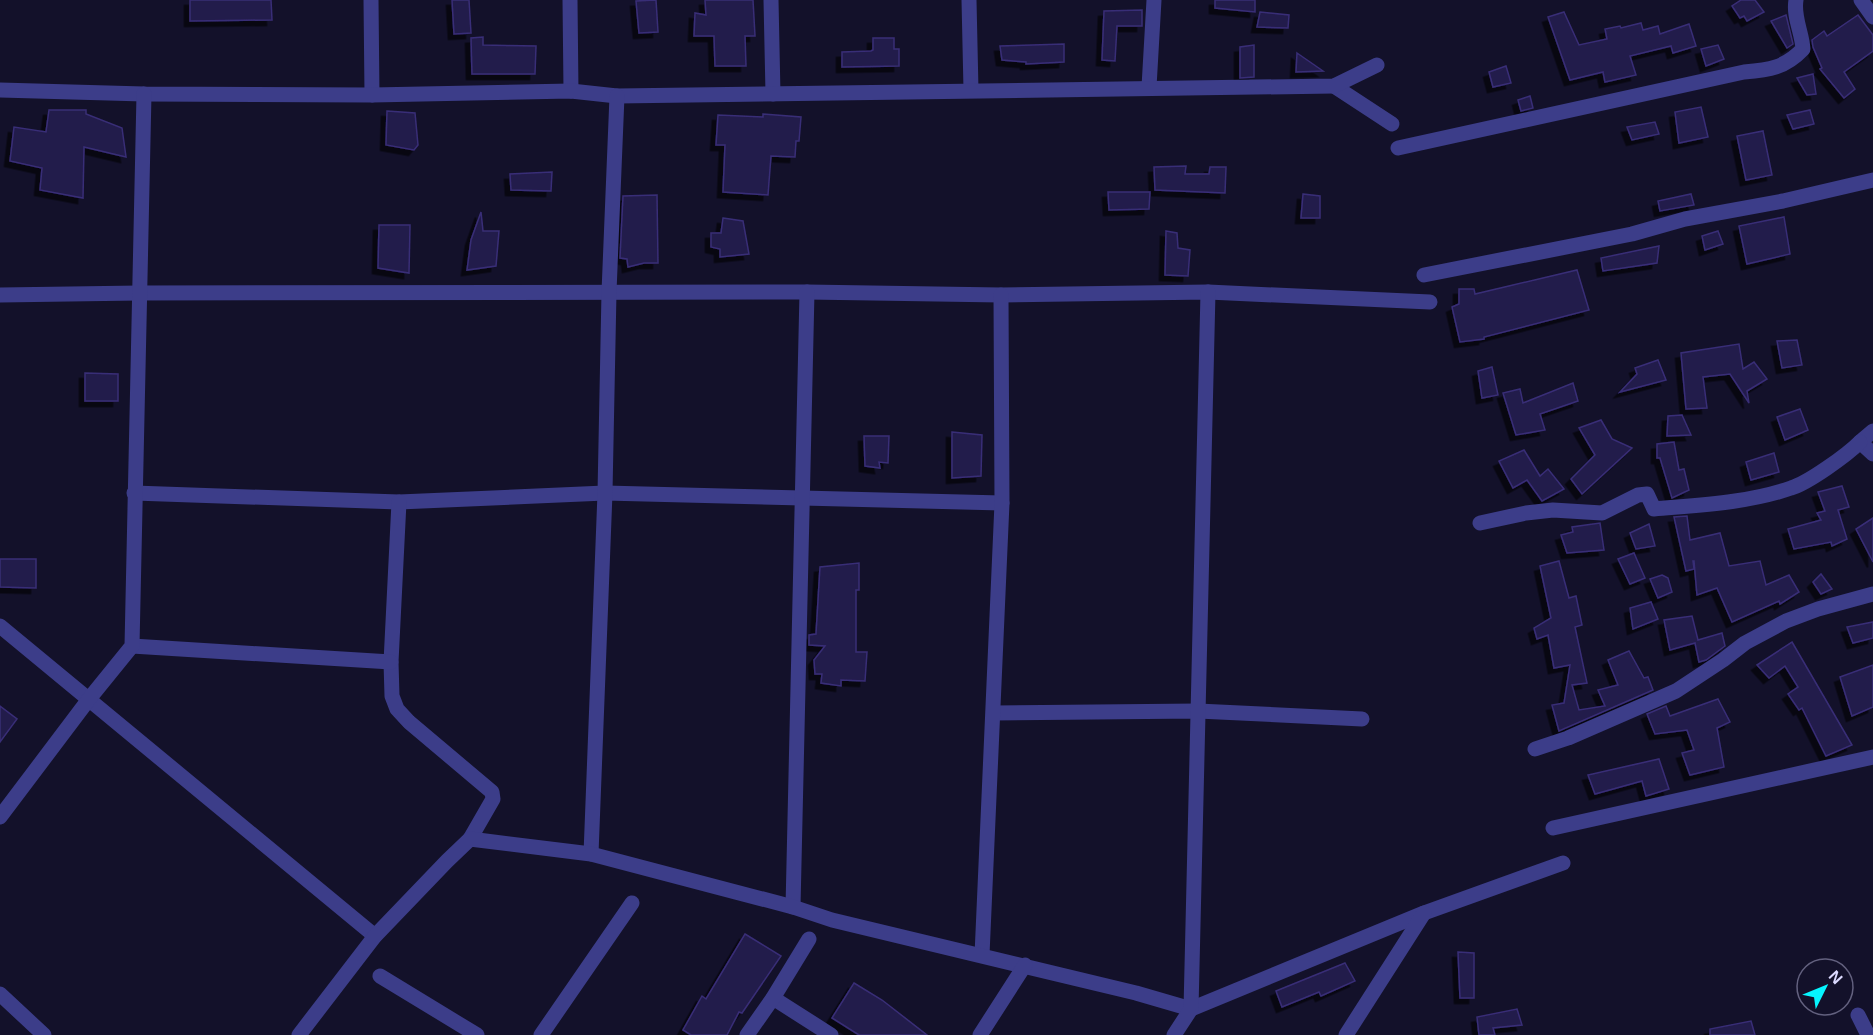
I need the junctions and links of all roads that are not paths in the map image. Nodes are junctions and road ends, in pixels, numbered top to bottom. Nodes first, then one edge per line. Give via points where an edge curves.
1 (371, 0) edge
2 (570, 0) edge
3 (771, 0) edge
4 (969, 0) edge
5 (1154, 0) edge
6 (1796, 0) edge
7 (1861, 0) edge
8 (1873, 17) edge
9 (1377, 65) dead end
10 (1334, 86) junction
11 (1149, 87) junction
12 (0, 90) edge
13 (972, 90) junction
14 (571, 91) junction
15 (772, 93) junction
16 (144, 94) junction
17 (372, 95) junction
18 (617, 96) junction
19 (1392, 124) dead end
20 (1398, 148) dead end
21 (1873, 180) edge
22 (1424, 275) dead end
23 (609, 292) junction
24 (807, 292) junction
25 (1208, 292) junction
26 (139, 293) junction
27 (0, 295) edge
28 (1001, 296) junction
29 (1430, 302) dead end
30 (1873, 431) edge
31 (1860, 442) junction
32 (1873, 454) edge
33 (605, 493) junction
34 (134, 494) junction
35 (802, 497) junction
36 (399, 502) junction
37 (1002, 503) junction
38 (1480, 524) dead end
39 (1873, 594) edge
40 (0, 626) edge
41 (132, 646) junction
42 (391, 663) junction
43 (89, 699) junction
44 (1198, 711) junction
45 (994, 713) junction
46 (1362, 719) dead end
47 (1534, 749) dead end
48 (1873, 757) edge
49 (0, 817) edge
50 (1553, 828) dead end
51 (470, 839) junction
52 (591, 854) junction
53 (1563, 863) dead end
54 (632, 903) dead end
55 (793, 907) junction
56 (1424, 913) junction
57 (375, 936) junction
58 (809, 939) dead end
59 (982, 955) junction
60 (1025, 965) junction
61 (380, 976) dead end
62 (0, 994) edge
63 (773, 998) junction
64 (1191, 1009) junction
65 (1858, 1016) dead end
66 (44, 1035) edge
67 (299, 1035) edge
68 (477, 1035) edge
69 (541, 1035) edge
70 (747, 1035) edge
71 (831, 1035) edge
72 (980, 1035) edge
73 (1174, 1035) edge
74 (1346, 1035) edge
75 (1868, 1035) edge

1 - 17 street
2 - 14 street
3 - 15 street
4 - 13 street
5 - 11 street
6 - 20 street via 1803,49 1777,68
7 - 8 street
9 - 10 street
10 - 11 street
10 - 19 street
11 - 13 street
12 - 16 street
13 - 15 street
14 - 17 street
14 - 18 street
15 - 18 street
16 - 17 street
16 - 26 street
18 - 23 street
21 - 22 street
23 - 24 street
23 - 26 street
23 - 33 street
24 - 28 street
24 - 35 street
25 - 28 street
25 - 29 street
25 - 44 street
26 - 27 street
26 - 34 street
28 - 37 street
30 - 31 street
31 - 32 street
31 - 38 street via 1794,488 1757,497 1654,509 1647,494 1602,513 1553,510
33 - 35 street
33 - 36 street
33 - 52 street
34 - 36 street
34 - 41 street
35 - 37 street
35 - 55 street
36 - 42 street
37 - 45 street
39 - 47 street via 1786,621 1745,643 1676,691
40 - 43 street
41 - 42 street
41 - 43 street
42 - 51 street via 397,709 492,792 493,799
43 - 49 street
43 - 57 street
44 - 45 street
44 - 46 street
44 - 64 street
45 - 59 street
48 - 50 street
51 - 52 street
51 - 57 street
52 - 55 street
53 - 56 street
54 - 69 street
55 - 59 street
56 - 64 street
56 - 74 street
57 - 67 street
58 - 63 street
59 - 60 street
60 - 64 street
60 - 72 street
61 - 68 street
62 - 66 street
63 - 70 street
63 - 71 street
64 - 73 street
65 - 75 street

